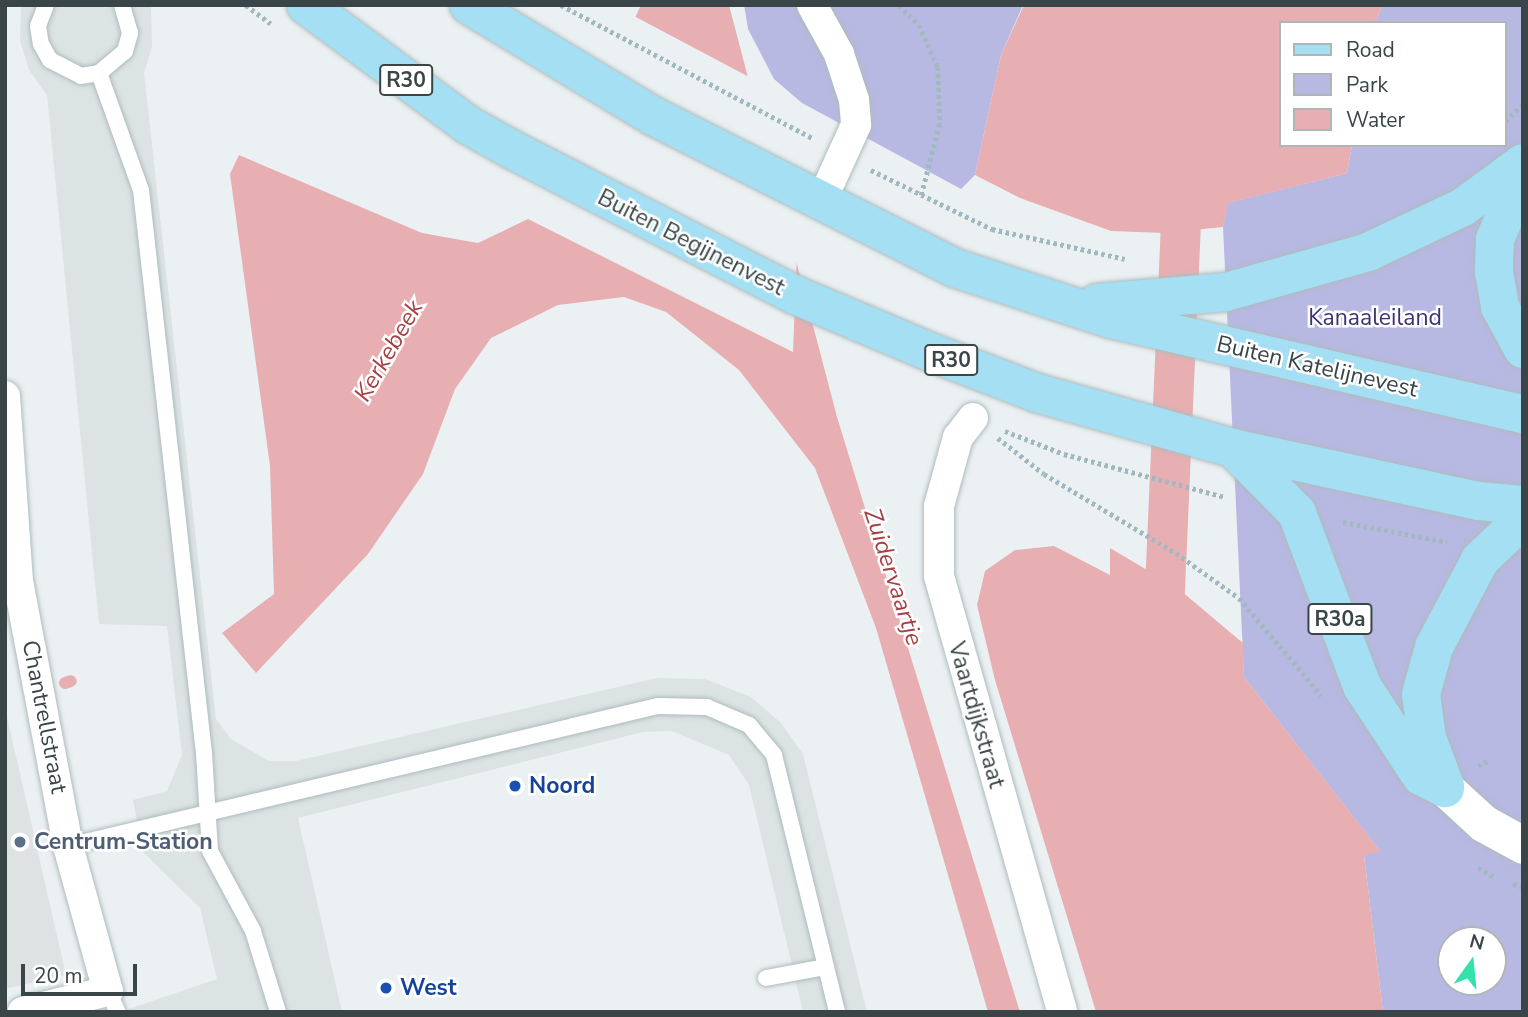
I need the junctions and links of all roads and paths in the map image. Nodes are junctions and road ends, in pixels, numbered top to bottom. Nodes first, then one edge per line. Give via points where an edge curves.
1 (46, 5) edge
2 (122, 5) edge
3 (306, 5) edge
4 (469, 5) edge
5 (561, 5) edge
6 (812, 5) edge
7 (899, 5) edge
8 (99, 73) junction
9 (1523, 104) edge
10 (1507, 119) edge
11 (844, 155) junction
12 (1523, 163) edge
13 (1523, 174) edge
14 (922, 197) junction
15 (809, 198) junction
16 (1111, 258) dead end
17 (1111, 311) junction
18 (1523, 349) edge
19 (5, 396) edge
20 (1523, 414) edge
21 (973, 418) junction
22 (1234, 448) junction
23 (1236, 500) dead end
24 (1523, 505) edge
25 (1297, 513) junction
26 (1523, 519) edge
27 (1488, 550) junction
28 (1240, 598) dead end
29 (1446, 788) junction
30 (208, 812) junction
31 (1523, 845) edge
32 (68, 846) junction
33 (827, 967) junction
34 (766, 978) dead end
35 (113, 1001) edge
36 (23, 1012) edge
37 (278, 1012) edge
38 (837, 1012) edge
39 (1062, 1012) edge

1 - 8 lane via 38,26 50,60 81,76
2 - 8 lane via 130,33 125,51
3 - 22 main road, Buiten Begijnenvest / R30 via 468,125 796,295 925,351 1111,415
4 - 15 main road via 549,56
5 - 11 path
6 - 11 street via 839,54 855,100 856,124
7 - 14 path via 919,25 938,67 940,124
8 - 30 lane via 141,190
9 - 10 path
11 - 14 path
11 - 15 street
12 - 17 main road via 1463,207 1368,252 1226,292
13 - 18 main road via 1495,239 1494,272 1500,307
14 - 16 path via 992,229
15 - 17 main road via 956,268 1063,304
17 - 20 main road, Buiten Katelijnevest via 1229,348
19 - 32 street, Chantrellstraat via 18,581
21 - 23 path via 1110,467
21 - 28 path via 1044,474 1177,553
21 - 39 street, Vaartdijkstraat via 958,437 939,506 939,576
22 - 24 main road, R30 via 1478,501
22 - 25 main road, R30a
25 - 27 path
25 - 29 main road, R30a via 1362,686 1421,776
26 - 27 main road, R30a
27 - 29 main road, R30a via 1434,647 1420,694 1427,738
29 - 31 street, R30a via 1483,823
30 - 32 lane
30 - 33 lane via 659,706 707,707 749,725 774,755
30 - 37 lane via 209,851 253,932
32 - 35 street, Chantrellstraat
33 - 34 lane
33 - 38 lane
35 - 36 street

